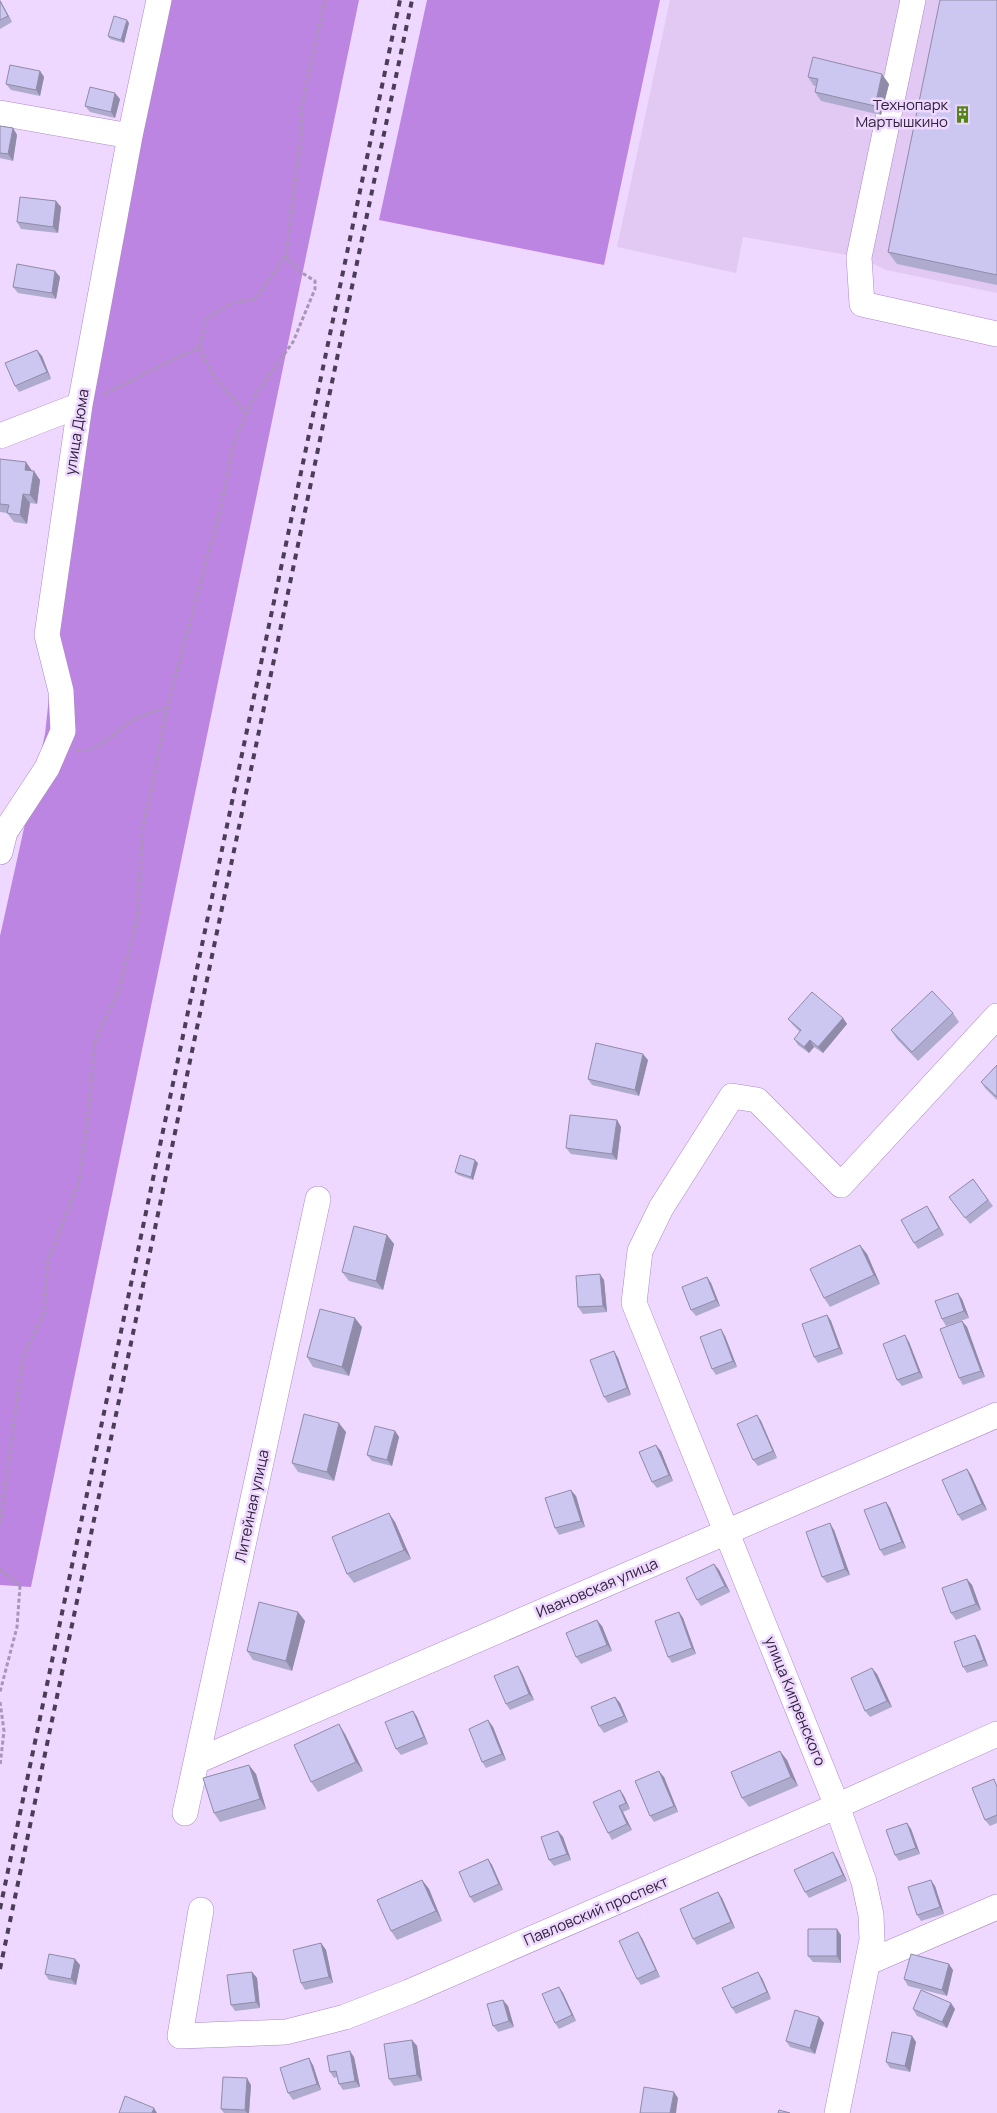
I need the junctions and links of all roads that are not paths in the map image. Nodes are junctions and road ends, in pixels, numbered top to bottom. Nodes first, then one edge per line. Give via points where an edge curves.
1 (159, 0) edge
2 (913, 0) edge
3 (0, 113) edge
4 (130, 136) junction
5 (997, 334) edge
6 (80, 405) junction
7 (0, 436) edge
8 (2, 838) edge
9 (997, 1016) edge
10 (318, 1199) dead end
11 (997, 1415) edge
12 (728, 1532) junction
13 (997, 1734) edge
14 (197, 1761) junction
15 (837, 1806) junction
16 (185, 1813) dead end
17 (997, 1907) edge
18 (201, 1910) dead end
19 (868, 1962) junction
20 (837, 2113) edge

1 - 4 street, улица Дюма
2 - 5 street via 859,257 862,304
3 - 4 street
4 - 6 street, улица Дюма
6 - 7 street
6 - 8 street, улица Дюма via 47,635 61,691 63,731 47,768
9 - 12 street, улица Кипренского via 841,1185 756,1100 732,1096 661,1208 640,1251 634,1303
10 - 14 street, Литейная улица
11 - 12 street, Ивановская улица
12 - 14 street, Ивановская улица
12 - 15 street, улица Кипренского
13 - 15 street, Павловский проспект
14 - 16 street, Литейная улица
15 - 18 street, Павловский проспект via 409,1992 345,2017 286,2032 180,2036
15 - 19 street, улица Кипренского via 868,1899 872,1940
17 - 19 street
19 - 20 street, улица Кипренского

